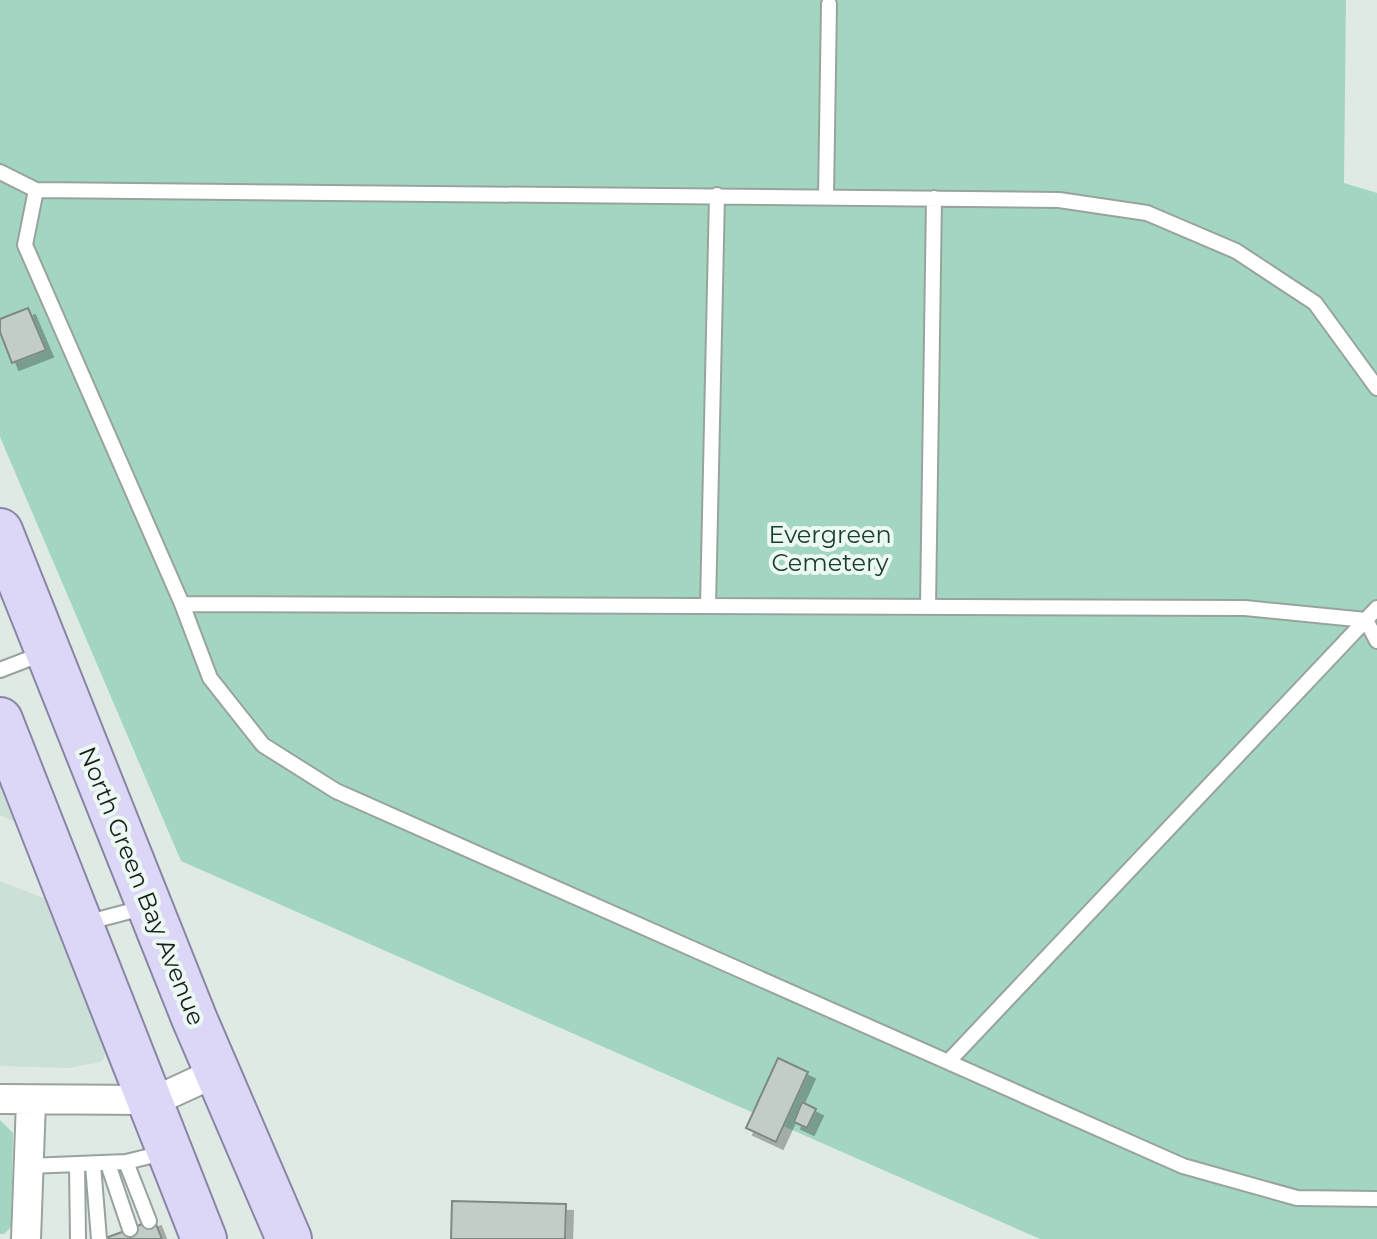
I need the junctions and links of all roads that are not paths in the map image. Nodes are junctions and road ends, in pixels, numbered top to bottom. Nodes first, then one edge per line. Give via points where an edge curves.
1 (829, 4) dead end
2 (0, 172) edge
3 (36, 190) junction
4 (717, 195) junction
5 (826, 196) junction
6 (934, 198) junction
7 (1377, 388) edge
8 (0, 531) edge
9 (182, 604) junction
10 (708, 606) junction
11 (928, 607) junction
12 (1372, 614) edge
13 (1377, 641) edge
14 (48, 651) junction
15 (0, 670) edge
16 (0, 720) edge
17 (150, 906) junction
18 (80, 924) junction
19 (948, 1062) junction
20 (217, 1072) junction
21 (0, 1099) edge
22 (148, 1100) junction
23 (31, 1101) junction
24 (168, 1151) junction
25 (126, 1162) junction
26 (101, 1164) junction
27 (77, 1165) junction
28 (29, 1166) junction
29 (1377, 1199) edge
30 (149, 1221) dead end
31 (130, 1229) dead end
32 (26, 1239) edge
33 (78, 1239) edge
34 (99, 1239) edge
35 (204, 1239) edge
36 (289, 1239) edge

1 - 5 lane
2 - 3 lane
3 - 4 lane
3 - 9 lane via 25,245
4 - 5 lane
4 - 10 lane
5 - 6 lane
6 - 7 lane via 1059,200 1147,213 1236,251 1315,303
6 - 11 lane
8 - 14 main road, North Green Bay Avenue
9 - 10 lane
9 - 19 lane via 210,678 263,745 336,791
10 - 11 lane
11 - 12 lane
12 - 13 lane
12 - 19 lane
14 - 15 lane
14 - 17 main road, North Green Bay Avenue
16 - 18 main road
17 - 18 lane
17 - 20 main road, North Green Bay Avenue
18 - 22 main road
19 - 29 lane via 1183,1166 1297,1198
20 - 22 street
20 - 36 main road, North Green Bay Avenue
21 - 23 street
22 - 23 street
22 - 24 main road
23 - 28 street
24 - 25 lane
24 - 35 main road
25 - 26 lane
25 - 30 lane
26 - 27 lane
26 - 31 lane
26 - 34 lane
27 - 28 lane
27 - 33 lane
28 - 32 street

